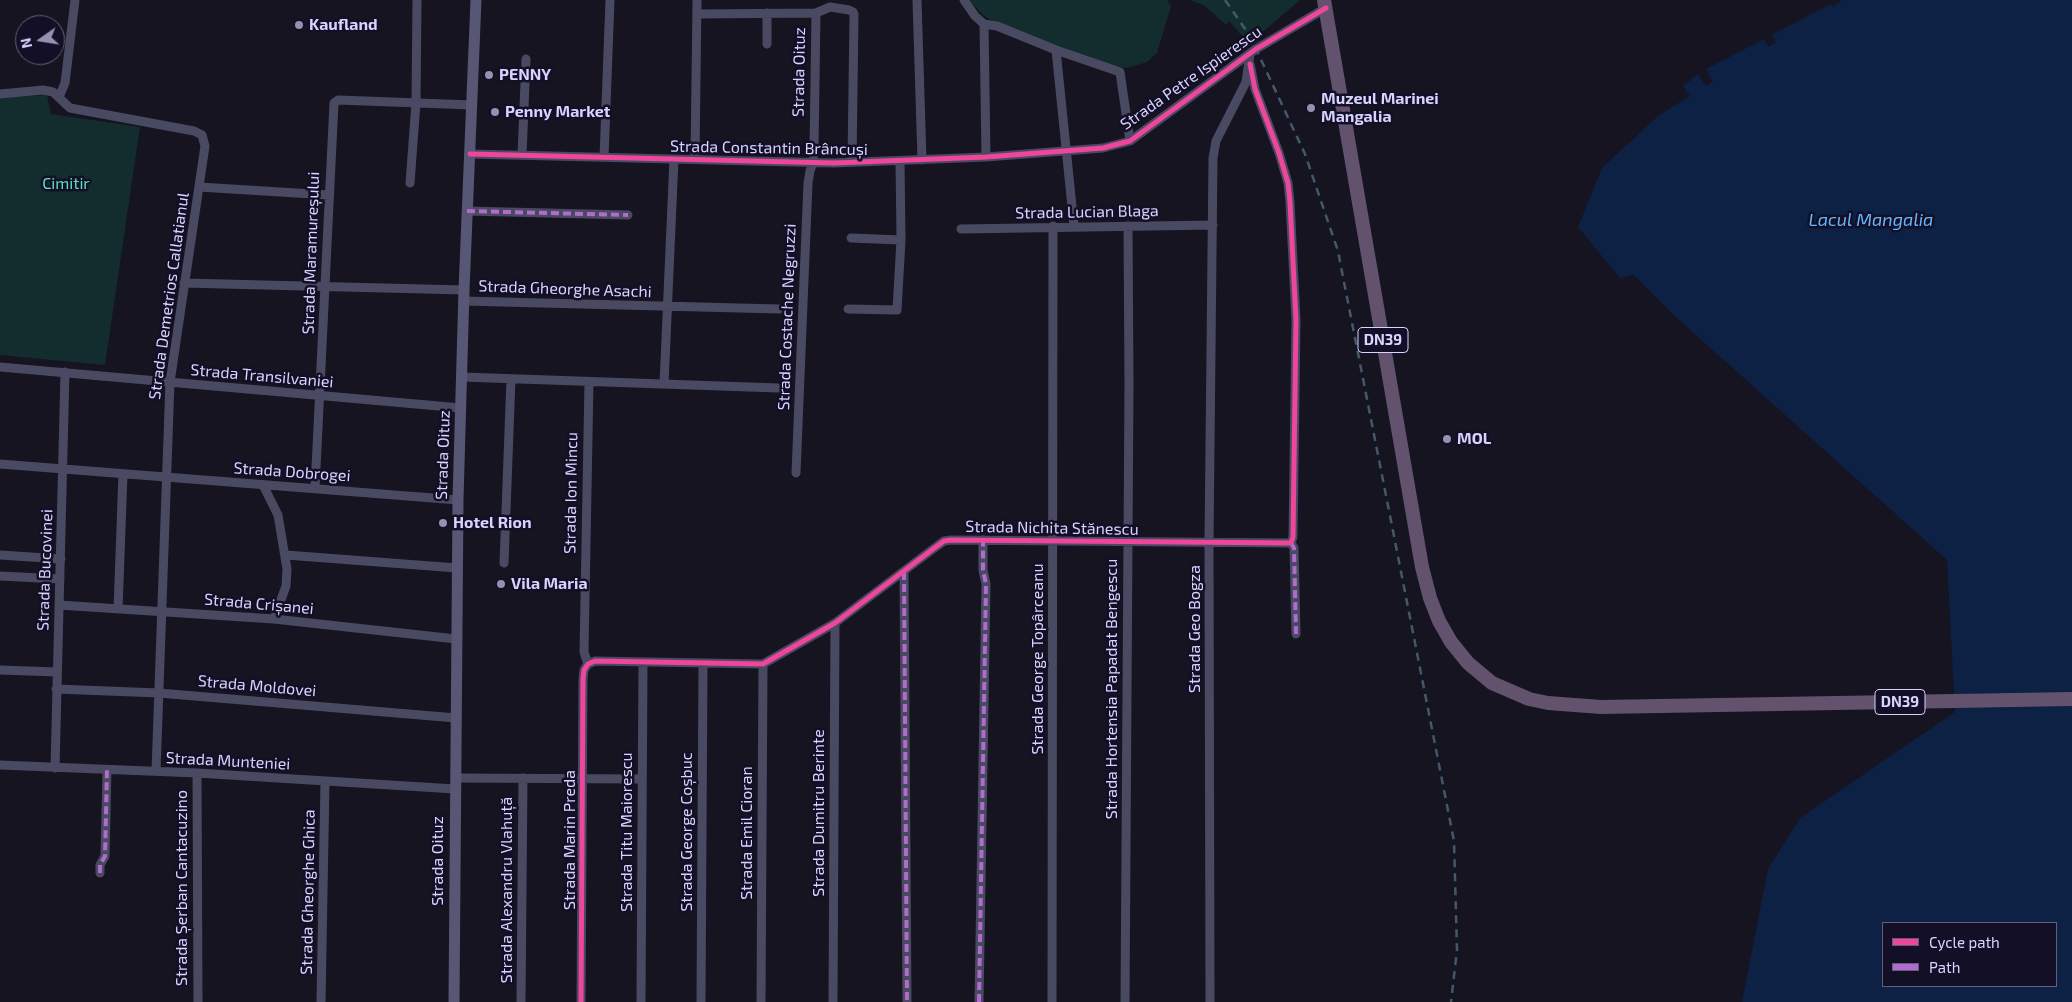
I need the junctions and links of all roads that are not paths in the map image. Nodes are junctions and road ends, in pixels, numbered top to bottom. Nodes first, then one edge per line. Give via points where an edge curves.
1 (75, 0) edge
2 (417, 0) edge
3 (476, 0) edge
4 (610, 0) edge
5 (697, 0) edge
6 (916, 0) edge
7 (964, 0) edge
8 (830, 4) edge
9 (1325, 4) edge
10 (768, 13) junction
11 (816, 13) junction
12 (697, 14) junction
13 (984, 24) junction
14 (767, 44) dead end
15 (1056, 50) junction
16 (1250, 54) junction
17 (526, 59) dead end
18 (1250, 64) junction
19 (0, 94) edge
20 (59, 96) junction
21 (416, 103) junction
22 (472, 105) junction
23 (1130, 141) junction
24 (1067, 150) junction
25 (470, 154) junction
26 (522, 155) junction
27 (604, 157) junction
28 (986, 157) junction
29 (674, 159) junction
30 (695, 159) junction
31 (922, 160) junction
32 (900, 161) junction
33 (852, 162) junction
34 (813, 163) junction
35 (410, 183) dead end
36 (199, 187) junction
37 (328, 195) junction
38 (468, 211) junction
39 (628, 215) dead end
40 (1213, 225) junction
41 (1053, 226) junction
42 (1074, 226) junction
43 (1128, 226) junction
44 (961, 229) dead end
45 (851, 238) dead end
46 (902, 240) junction
47 (184, 283) junction
48 (325, 286) junction
49 (464, 295) junction
50 (668, 307) junction
51 (780, 309) dead end
52 (848, 309) dead end
53 (0, 367) edge
54 (66, 372) junction
55 (462, 377) junction
56 (511, 379) junction
57 (170, 382) junction
58 (589, 382) junction
59 (664, 384) junction
60 (778, 388) dead end
61 (320, 396) junction
62 (461, 408) junction
63 (0, 464) edge
64 (64, 469) junction
65 (796, 473) dead end
66 (123, 474) junction
67 (166, 478) junction
68 (263, 484) junction
69 (315, 488) junction
70 (458, 500) junction
71 (983, 540) junction
72 (1053, 541) junction
73 (1127, 541) junction
74 (1210, 542) junction
75 (1290, 543) junction
76 (0, 555) edge
77 (286, 555) junction
78 (61, 559) junction
79 (504, 562) dead end
80 (457, 568) junction
81 (904, 572) junction
82 (0, 576) edge
83 (60, 579) junction
84 (59, 605) junction
85 (118, 609) junction
86 (161, 612) junction
87 (274, 619) junction
88 (834, 623) junction
89 (1296, 634) dead end
90 (456, 640) junction
91 (643, 662) junction
92 (703, 662) junction
93 (588, 664) junction
94 (763, 664) junction
95 (0, 670) edge
96 (57, 672) junction
97 (56, 689) junction
98 (159, 693) junction
99 (2072, 699) edge
100 (456, 718) junction
101 (0, 765) edge
102 (55, 768) junction
103 (107, 770) junction
104 (156, 772) junction
105 (197, 774) junction
106 (582, 777) junction
107 (523, 778) junction
108 (642, 779) junction
109 (325, 782) junction
110 (455, 784) junction
111 (100, 873) dead end
112 (198, 1002) edge
113 (322, 1002) edge
114 (454, 1002) edge
115 (521, 1002) edge
116 (581, 1002) edge
117 (641, 1002) edge
118 (701, 1002) edge
119 (761, 1002) edge
120 (833, 1002) edge
121 (907, 1002) edge
122 (979, 1002) edge
123 (1052, 1002) edge
124 (1125, 1002) edge
125 (1210, 1002) edge

1 - 20 street via 66,83
2 - 21 street
3 - 22 main road, Strada Oituz
4 - 27 street
5 - 12 street
6 - 31 street
7 - 13 street
8 - 11 street
8 - 33 street via 854,14
9 - 16 street, Strada Petre Ispierescu
9 - 99 highway, DN39 via 1422,567 1439,621 1468,663 1492,683 1548,703 1640,708
10 - 11 street
10 - 12 street
10 - 14 street
11 - 34 street, Strada Oituz
12 - 30 street
13 - 15 street via 997,26
13 - 28 street
15 - 23 street via 1120,72
15 - 24 street
16 - 18 street
16 - 23 street, Strada Petre Ispierescu
17 - 26 street
18 - 40 street, Strada Geo Bogza via 1246,82 1216,141
18 - 75 street via 1255,89 1288,183 1290,202 1296,320 1293,537
19 - 20 street via 43,90
20 - 36 street, Strada Demetrios Callatianul via 70,108 202,135 205,146
21 - 22 street, Strada Maramureșului
21 - 35 street
21 - 37 street, Strada Maramureșului via 338,100 334,103
22 - 25 main road, Strada Oituz
23 - 24 street, Strada Petre Ispierescu via 1102,148
24 - 28 street, Strada Constantin Brâncuși
24 - 42 street
25 - 26 street, Strada Constantin Brâncuși
25 - 38 main road, Strada Oituz
26 - 27 street, Strada Constantin Brâncuși
27 - 29 street, Strada Constantin Brâncuși
28 - 31 street, Strada Constantin Brâncuși
29 - 30 street, Strada Constantin Brâncuși
29 - 50 street, Strada Gheorghe Asachi
30 - 34 street, Strada Constantin Brâncuși
31 - 32 street, Strada Constantin Brâncuși
32 - 33 street, Strada Constantin Brâncuși
32 - 46 street
33 - 34 street, Strada Constantin Brâncuși
34 - 65 street, Strada Costache Negruzzi via 808,183
36 - 37 street
36 - 47 street, Strada Demetrios Callatianul
37 - 48 street, Strada Maramureșului
38 - 39 street
38 - 49 main road, Strada Oituz
40 - 43 street, Strada Lucian Blaga
40 - 74 street, Strada Geo Bogza
41 - 42 street, Strada Lucian Blaga
41 - 44 street, Strada Lucian Blaga
41 - 72 street, Strada George Topârceanu
42 - 43 street, Strada Lucian Blaga
43 - 73 street, Strada Hortensia Papadat Bengescu
45 - 46 street
46 - 52 street via 897,310
47 - 48 street, Strada Gheorghe Asachi
47 - 57 street, Strada Demetrios Callatianul
48 - 49 street, Strada Gheorghe Asachi
48 - 61 street, Strada Maramureșului
49 - 50 street, Strada Gheorghe Asachi
49 - 55 main road, Strada Oituz
50 - 51 street
50 - 59 street
53 - 54 street, Strada Transilvaniei
54 - 57 street, Strada Transilvaniei
54 - 64 street, Strada Bucovinei
55 - 56 street
55 - 62 main road, Strada Oituz
56 - 58 street
56 - 79 street
57 - 61 street, Strada Transilvaniei
57 - 67 street, Strada Demetrios Callatianul
58 - 59 street
58 - 93 street, Strada Ion Mincu via 584,652
59 - 60 street
61 - 62 street, Strada Transilvaniei
61 - 69 street, Strada Maramureșului
62 - 70 main road, Strada Oituz
63 - 64 street, Strada Dobrogei
64 - 66 street, Strada Dobrogei
64 - 78 street, Strada Bucovinei
66 - 67 street, Strada Dobrogei
66 - 85 street
67 - 68 street, Strada Dobrogei
67 - 86 street, Strada Demetrios Callatianul
68 - 69 street, Strada Dobrogei
68 - 77 street via 278,515
69 - 70 street, Strada Dobrogei
70 - 80 main road, Strada Oituz
71 - 72 street, Strada Nichita Stănescu
71 - 81 street, Strada Nichita Stănescu via 944,541
71 - 122 street via 986,584
72 - 73 street, Strada Nichita Stănescu
72 - 123 street, Strada George Topârceanu
73 - 74 street, Strada Nichita Stănescu
73 - 124 street, Strada Hortensia Papadat Bengescu
74 - 75 street, Strada Nichita Stănescu
74 - 125 street, Strada Geo Bogza
75 - 89 street via 1294,548
76 - 78 street
77 - 80 street
77 - 87 street via 286,586
78 - 83 street, Strada Bucovinei
80 - 90 main road, Strada Oituz
81 - 88 street, Strada Nichita Stănescu
81 - 121 street
82 - 83 street
83 - 84 street, Strada Bucovinei
84 - 85 street, Strada Crișanei
84 - 96 street, Strada Bucovinei
85 - 86 street, Strada Crișanei
86 - 87 street, Strada Crișanei
86 - 98 street, Strada Demetrios Callatianul
87 - 90 street, Strada Crișanei
88 - 94 street, Strada Nichita Stănescu
88 - 120 street, Strada Dumitru Berinte
90 - 100 main road, Strada Oituz
91 - 92 street
91 - 93 street via 595,661
91 - 108 street, Strada Titu Maiorescu
92 - 94 street
92 - 118 street, Strada George Coșbuc
93 - 106 street, Strada Marin Preda via 583,678
94 - 119 street, Strada Emil Cioran
95 - 96 street
96 - 97 street, Strada Bucovinei
97 - 98 street, Strada Moldovei
97 - 102 street, Strada Bucovinei
98 - 100 street, Strada Moldovei
98 - 104 street, Strada Demetrios Callatianul
100 - 110 main road, Strada Oituz
101 - 102 street, Strada Munteniei
102 - 103 street, Strada Munteniei
103 - 104 street, Strada Munteniei
103 - 111 street via 105,856
104 - 105 street, Strada Munteniei
105 - 109 street, Strada Munteniei
105 - 112 street, Strada Șerban Cantacuzino
106 - 107 street
106 - 108 street
106 - 116 street, Strada Marin Preda
107 - 110 street
107 - 115 street, Strada Alexandru Vlahuță
108 - 117 street, Strada Titu Maiorescu
109 - 110 street, Strada Munteniei
109 - 113 street, Strada Gheorghe Ghica
110 - 114 main road, Strada Oituz

